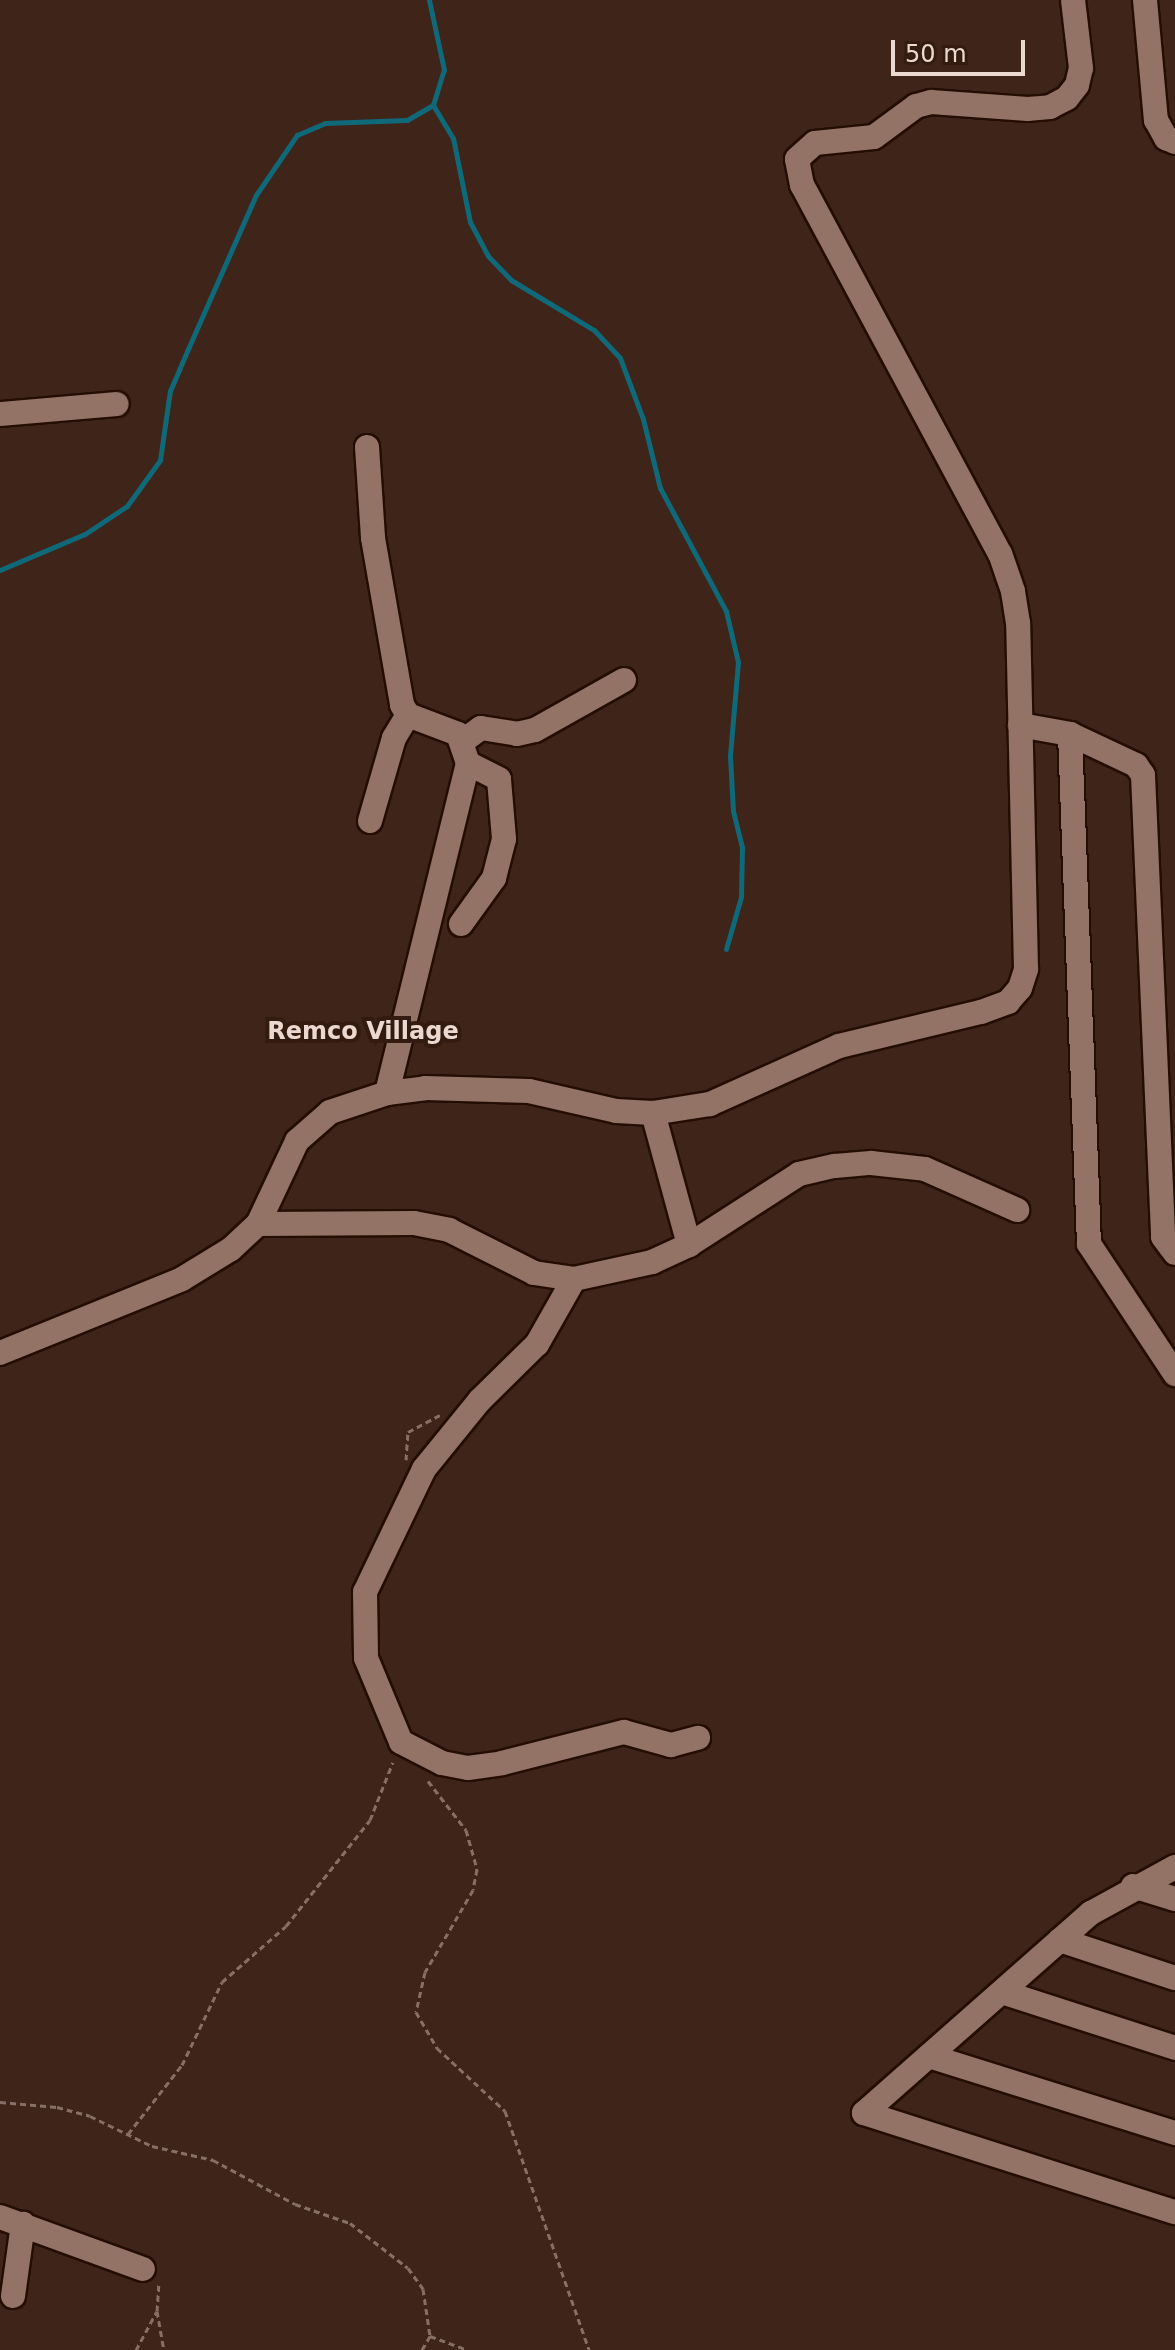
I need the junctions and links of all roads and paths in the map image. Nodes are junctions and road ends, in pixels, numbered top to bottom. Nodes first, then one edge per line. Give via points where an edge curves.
1 (1073, 0) edge
2 (1145, 0) edge
3 (1175, 142) edge
4 (117, 404) dead end
5 (0, 414) edge
6 (367, 447) dead end
7 (624, 680) dead end
8 (408, 715) junction
9 (1020, 725) junction
10 (1070, 734) junction
11 (466, 752) junction
12 (370, 821) dead end
13 (461, 924) dead end
14 (387, 1093) junction
15 (653, 1113) junction
16 (1017, 1210) dead end
17 (258, 1224) junction
18 (689, 1245) junction
19 (1175, 1253) edge
20 (574, 1279) junction
21 (0, 1353) edge
22 (1175, 1374) edge
23 (698, 1738) dead end
24 (401, 1742) junction
25 (426, 1778) dead end
26 (1175, 1867) edge
27 (1133, 1886) junction
28 (1175, 1899) edge
29 (1060, 1940) junction
30 (1175, 1978) edge
31 (1002, 1992) junction
32 (1175, 2048) edge
33 (929, 2056) junction
34 (0, 2102) edge
35 (1175, 2133) edge
36 (128, 2134) junction
37 (1175, 2212) edge
38 (11, 2221) edge
39 (143, 2269) joint
40 (13, 2296) dead end
41 (157, 2311) junction
42 (430, 2336) junction
43 (136, 2350) edge
44 (164, 2350) edge
45 (422, 2350) edge
46 (468, 2350) edge
47 (589, 2350) edge

1 - 9 street via 1081,68 1067,98 1050,107 1028,109 931,102 916,106 874,137 815,143 797,159 802,185 1000,554 1018,623
2 - 3 street via 1156,120 1166,138
4 - 5 street
6 - 8 street via 379,583
7 - 11 street via 535,730 517,734 481,728
8 - 11 street via 447,727
8 - 12 street via 394,738
9 - 10 street
9 - 15 street via 1026,969 1008,1002 839,1046 710,1104
10 - 19 street via 1136,765 1143,775 1163,1237
10 - 22 street via 1089,1244
11 - 13 street via 499,779 504,839 501,862 486,895
11 - 14 street
14 - 15 street via 498,1088
14 - 17 street via 313,1122 297,1141
15 - 18 street
16 - 18 street via 925,1169 871,1163 835,1166 799,1174
17 - 20 street via 414,1223 449,1230 534,1273
17 - 21 street via 231,1249 182,1279
18 - 20 street via 623,1271
20 - 24 street via 537,1344 480,1400 424,1469 365,1592 366,1658
23 - 24 street via 671,1745 609,1733 468,1768 420,1755
24 - 36 path via 370,1820 286,1926 222,1982 182,2065
25 - 47 path via 466,1830 477,1869 473,1890 425,1972 416,2012 437,2048 505,2111
26 - 27 street
27 - 28 street
27 - 29 street
29 - 30 street
29 - 31 street
31 - 32 street
31 - 33 street
33 - 35 street
33 - 37 street via 864,2113
34 - 36 path via 57,2107
36 - 42 path via 213,2160 295,2204 350,2223 408,2268 423,2289
38 - 39 street
38 - 40 street
39 - 41 path via 161,2287
41 - 43 path
41 - 44 path
42 - 45 path
42 - 46 path

